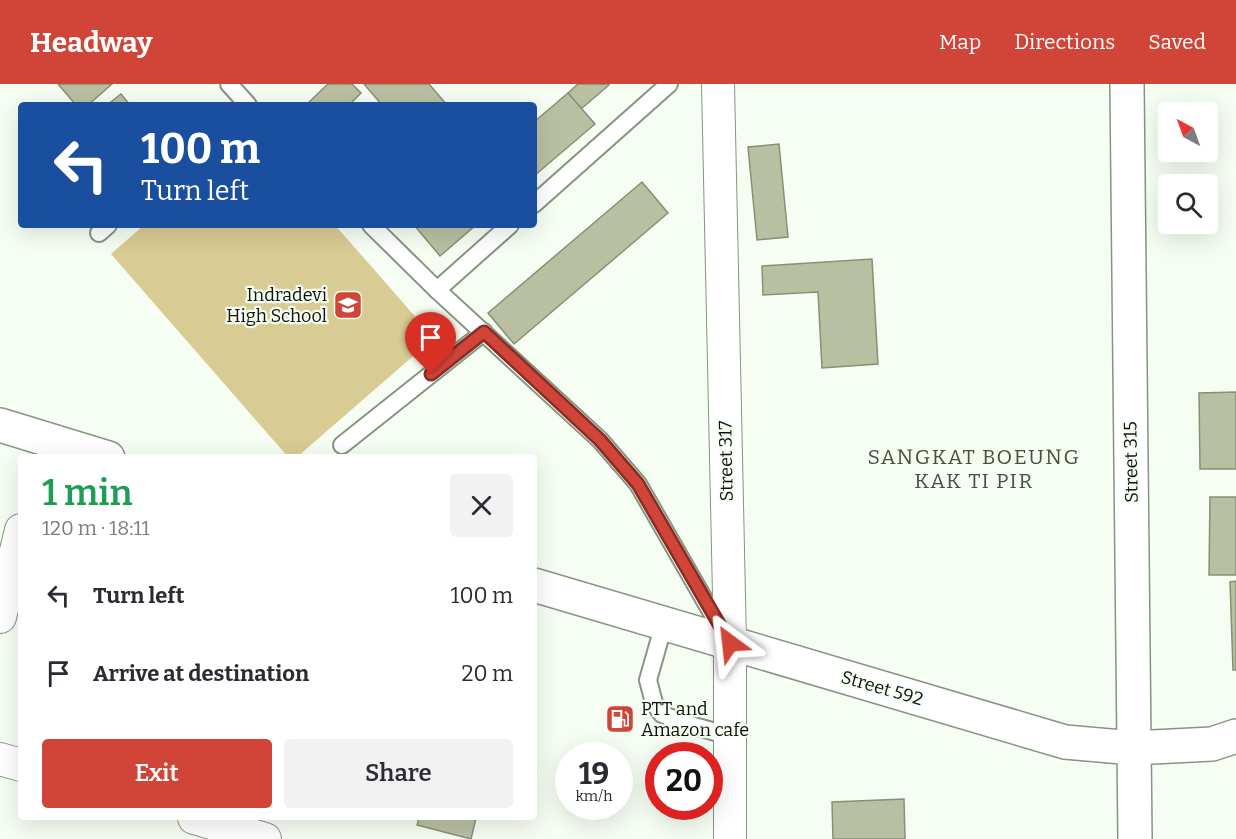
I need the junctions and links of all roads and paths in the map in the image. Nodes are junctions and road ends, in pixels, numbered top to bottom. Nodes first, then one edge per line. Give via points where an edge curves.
1 (229, 84) edge
2 (669, 84) edge
3 (717, 84) edge
4 (1127, 84) edge
5 (244, 102) edge
6 (537, 201) edge
7 (374, 228) edge
8 (507, 228) edge
9 (437, 290) junction
10 (484, 332) junction
11 (0, 425) edge
12 (342, 445) dead end
13 (41, 448) edge
14 (81, 454) edge
15 (18, 542) edge
16 (537, 586) edge
17 (0, 617) edge
18 (664, 624) junction
19 (730, 643) junction
20 (730, 736) junction
21 (1236, 736) edge
22 (1133, 748) junction
23 (0, 759) edge
24 (18, 764) edge
25 (201, 820) edge
26 (265, 839) edge
27 (730, 839) edge
28 (1135, 839) edge

1 - 5 lane
2 - 6 lane
3 - 19 street, Street 317
4 - 22 street, Street 315
7 - 9 lane
8 - 9 lane
9 - 10 lane
10 - 12 lane
10 - 19 lane via 600,440 638,484
11 - 13 street
13 - 14 street
15 - 17 street
16 - 18 street, Street 592
18 - 19 street, Street 592
18 - 20 lane via 648,680 654,704 662,714 683,723
19 - 20 street, Street 317
19 - 22 street, Street 592 via 1065,742
20 - 27 street, Street 317
21 - 22 street, Street 592 via 1212,744
22 - 28 street, Street 315
23 - 24 street
25 - 26 street

